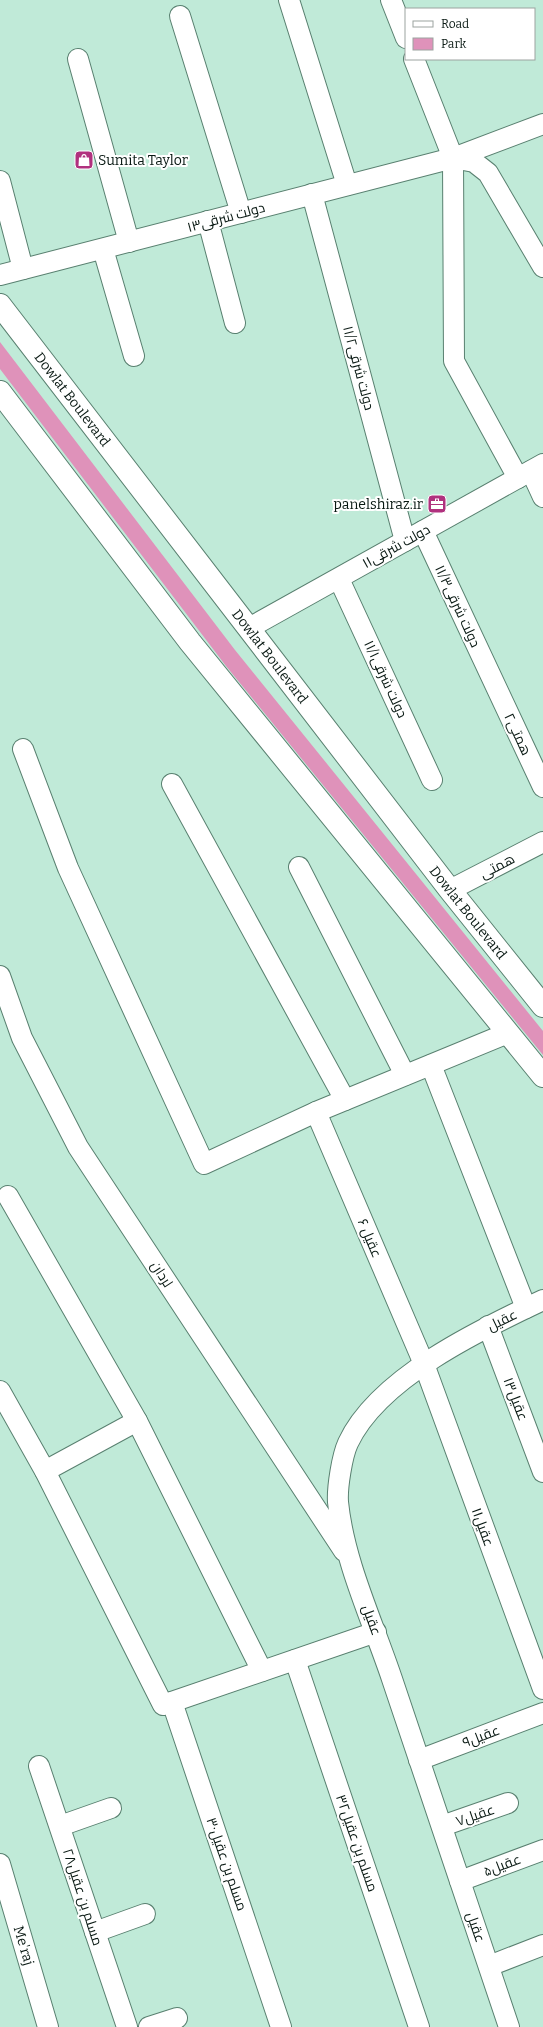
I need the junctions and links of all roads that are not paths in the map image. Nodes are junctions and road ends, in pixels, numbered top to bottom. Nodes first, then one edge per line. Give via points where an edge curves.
1 (289, 0) edge
2 (391, 0) edge
3 (180, 16) dead end
4 (405, 35) edge
5 (78, 59) dead end
6 (414, 60) edge
7 (543, 124) edge
8 (453, 158) junction
9 (0, 181) edge
10 (347, 185) junction
11 (312, 194) junction
12 (241, 213) junction
13 (208, 221) junction
14 (128, 242) junction
15 (103, 249) junction
16 (543, 267) edge
17 (23, 269) junction
18 (0, 275) edge
19 (0, 305) edge
20 (235, 323) dead end
21 (134, 356) dead end
22 (0, 392) edge
23 (531, 471) edge
24 (543, 497) edge
25 (423, 531) junction
26 (405, 541) junction
27 (339, 579) junction
28 (249, 628) junction
29 (493, 681) joint
30 (23, 749) dead end
31 (432, 780) dead end
32 (172, 784) dead end
33 (543, 787) edge
34 (543, 842) edge
35 (299, 866) dead end
36 (450, 890) junction
37 (0, 976) edge
38 (543, 1006) edge
39 (508, 1033) junction
40 (431, 1065) junction
41 (405, 1075) junction
42 (543, 1076) edge
43 (345, 1100) junction
44 (316, 1112) junction
45 (8, 1196) dead end
46 (535, 1304) edge
47 (488, 1326) junction
48 (424, 1364) junction
49 (0, 1391) edge
50 (138, 1420) junction
51 (45, 1470) junction
52 (543, 1472) edge
53 (350, 1559) junction
54 (376, 1632) junction
55 (295, 1660) junction
56 (262, 1671) junction
57 (543, 1689) edge
58 (172, 1702) junction
59 (543, 1712) edge
60 (419, 1760) junction
61 (40, 1766) dead end
62 (508, 1803) dead end
63 (111, 1808) dead end
64 (60, 1826) junction
65 (442, 1826) junction
66 (543, 1850) edge
67 (0, 1864) edge
68 (460, 1881) junction
69 (145, 1914) dead end
70 (95, 1932) junction
71 (543, 1945) edge
72 (489, 1966) junction
73 (177, 2018) dead end
74 (48, 2027) edge
75 (127, 2027) edge
76 (149, 2027) edge
77 (281, 2027) edge
78 (419, 2027) edge
79 (509, 2027) edge

1 - 10 street
2 - 4 street
3 - 12 street
5 - 14 street
6 - 8 street
7 - 8 street, ۱۳دولت شرقی
8 - 10 street, ۱۳دولت شرقی
8 - 16 street via 474,162 488,172
8 - 23 street via 454,361
9 - 17 street
10 - 11 street, ۱۳دولت شرقی
11 - 12 street, ۱۳دولت شرقی
11 - 26 street, ۱۱/۲دولت شرقی
12 - 13 street, ۱۳دولت شرقی
13 - 14 street, ۱۳دولت شرقی
13 - 20 street
14 - 15 street, ۱۳دولت شرقی
15 - 17 street, ۱۳دولت شرقی
15 - 21 street
17 - 18 street, ۱۳دولت شرقی
19 - 28 main road, Dowlat Boulevard
22 - 39 main road via 190,642
23 - 24 street
23 - 25 street, ۱۱دولت شرقی
25 - 26 street, ۱۱دولت شرقی
25 - 29 street, ۱۱/۳دولت شرقی
26 - 27 street, ۱۱دولت شرقی
27 - 28 street, ۱۱دولت شرقی
27 - 31 street, ۱۱/۱دولت شرقی
28 - 36 main road, Dowlat Boulevard
29 - 33 street, ۲همتی
30 - 44 street via 68,868 204,1164
32 - 43 street
34 - 36 street, همتی
35 - 41 street
36 - 38 main road, Dowlat Boulevard
37 - 53 street, لردان via 22,1038 78,1147
39 - 40 street
39 - 42 main road
40 - 41 street
40 - 46 street
41 - 43 street
43 - 44 street
44 - 48 street, عقیل ۶
45 - 50 street
46 - 47 street, عقیل
47 - 48 street, عقیل
47 - 52 street, عقیل۱۳
48 - 53 street, عقیل via 380,1399 360,1421 347,1445 338,1501
48 - 57 street, عقیل۱۱
49 - 51 street
50 - 51 street
50 - 56 street
51 - 58 street via 163,1705
53 - 54 street, عقیل
54 - 55 street
54 - 60 street, عقیل
55 - 56 street
55 - 78 street, مسلم بن عقیل۳۲
56 - 58 street
58 - 77 street, مسلم بن عقیل۳۰
59 - 60 street, عقیل۹
60 - 65 street, عقیل
61 - 64 street, مسلم بن عقیل۲۸
62 - 65 street, عقیل۷
63 - 64 street
64 - 70 street, مسلم بن عقیل۲۸
65 - 68 street, عقیل
66 - 68 street, عقیل۵
67 - 74 street, Me'raj
68 - 72 street, عقیل
69 - 70 street
70 - 75 street, مسلم بن عقیل۲۸
71 - 72 street
72 - 79 street, عقیل
73 - 76 street

